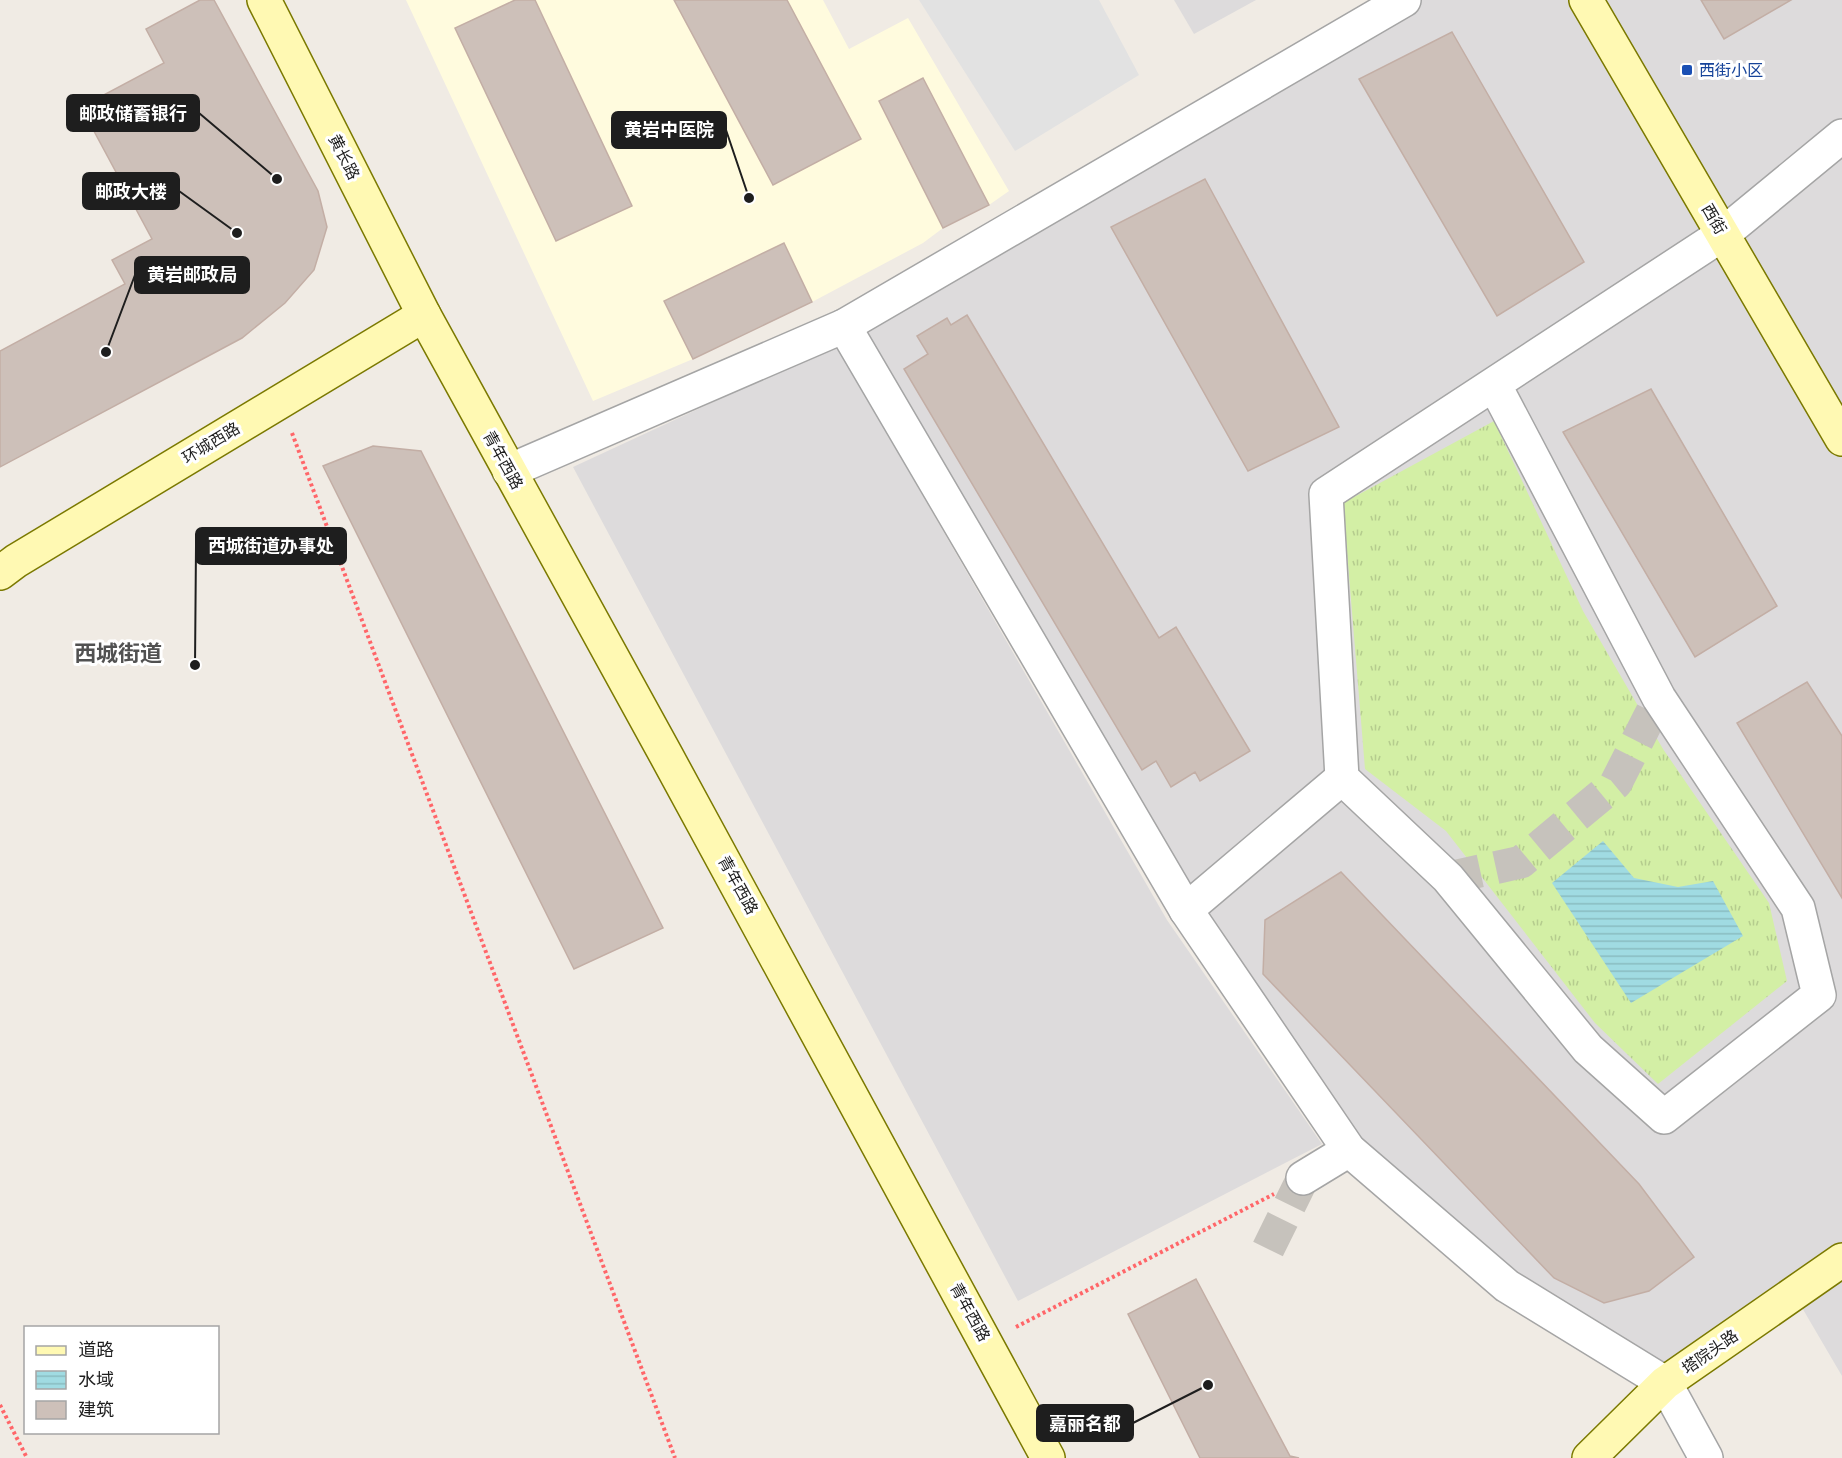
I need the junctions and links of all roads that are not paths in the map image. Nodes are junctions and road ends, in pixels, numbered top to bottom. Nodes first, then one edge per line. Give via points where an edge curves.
1 (264, 0) edge
2 (1404, 0) edge
3 (1586, 0) edge
4 (1842, 136) edge
5 (1723, 234) junction
6 (424, 315) junction
7 (844, 326) junction
8 (1494, 384) junction
9 (1842, 439) edge
10 (509, 471) junction
11 (0, 573) edge
12 (1342, 778) junction
13 (1186, 910) junction
14 (1349, 1150) junction
15 (1304, 1178) tunnel mouth
16 (1842, 1260) edge
17 (1665, 1383) junction
18 (1048, 1458) edge
19 (1589, 1458) edge
20 (1706, 1458) edge

1 - 6 street, 黄长路
2 - 7 street
3 - 5 street, 西街
4 - 5 street
5 - 8 street
5 - 9 street, 西街
6 - 10 street, 青年西路
6 - 11 street, 环城西路
7 - 10 street
7 - 13 street
8 - 12 street via 1326,494
8 - 12 street via 1659,698 1797,908 1819,995 1664,1117 1588,1049 1448,878
10 - 18 street, 青年西路
12 - 13 street
13 - 14 street
14 - 15 street
14 - 17 street via 1507,1286
16 - 17 street, 塔院头路
17 - 19 street, 塔院头路
17 - 20 street

